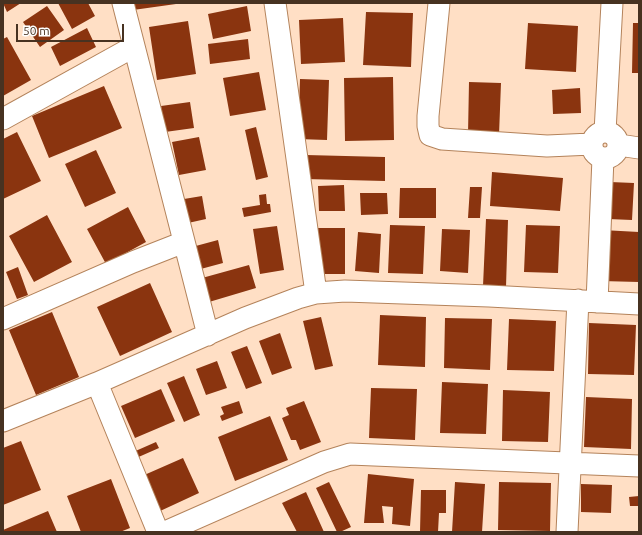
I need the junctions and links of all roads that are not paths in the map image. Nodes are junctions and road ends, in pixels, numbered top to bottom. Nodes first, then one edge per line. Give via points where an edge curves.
1 (123, 3) edge
2 (276, 3) edge
3 (439, 3) edge
4 (612, 3) edge
5 (133, 47) junction
6 (3, 119) edge
7 (612, 146) edge
8 (184, 242) junction
9 (316, 293) junction
10 (588, 301) junction
11 (639, 304) edge
12 (3, 319) edge
13 (208, 335) junction
14 (97, 383) junction
15 (3, 421) edge
16 (569, 462) junction
17 (639, 466) edge
18 (158, 532) edge
19 (165, 532) edge
20 (567, 532) edge

1 - 5 street
2 - 9 street
3 - 7 street via 428,116 430,135 442,139 512,144
4 - 7 street
5 - 6 street
5 - 8 street
7 - 10 street
8 - 12 street
8 - 13 street
9 - 10 street via 345,291
9 - 13 street via 245,318
10 - 11 street
10 - 16 street
13 - 14 street
14 - 15 street
14 - 18 street
16 - 17 street
16 - 19 street via 350,454 324,462
16 - 20 street

